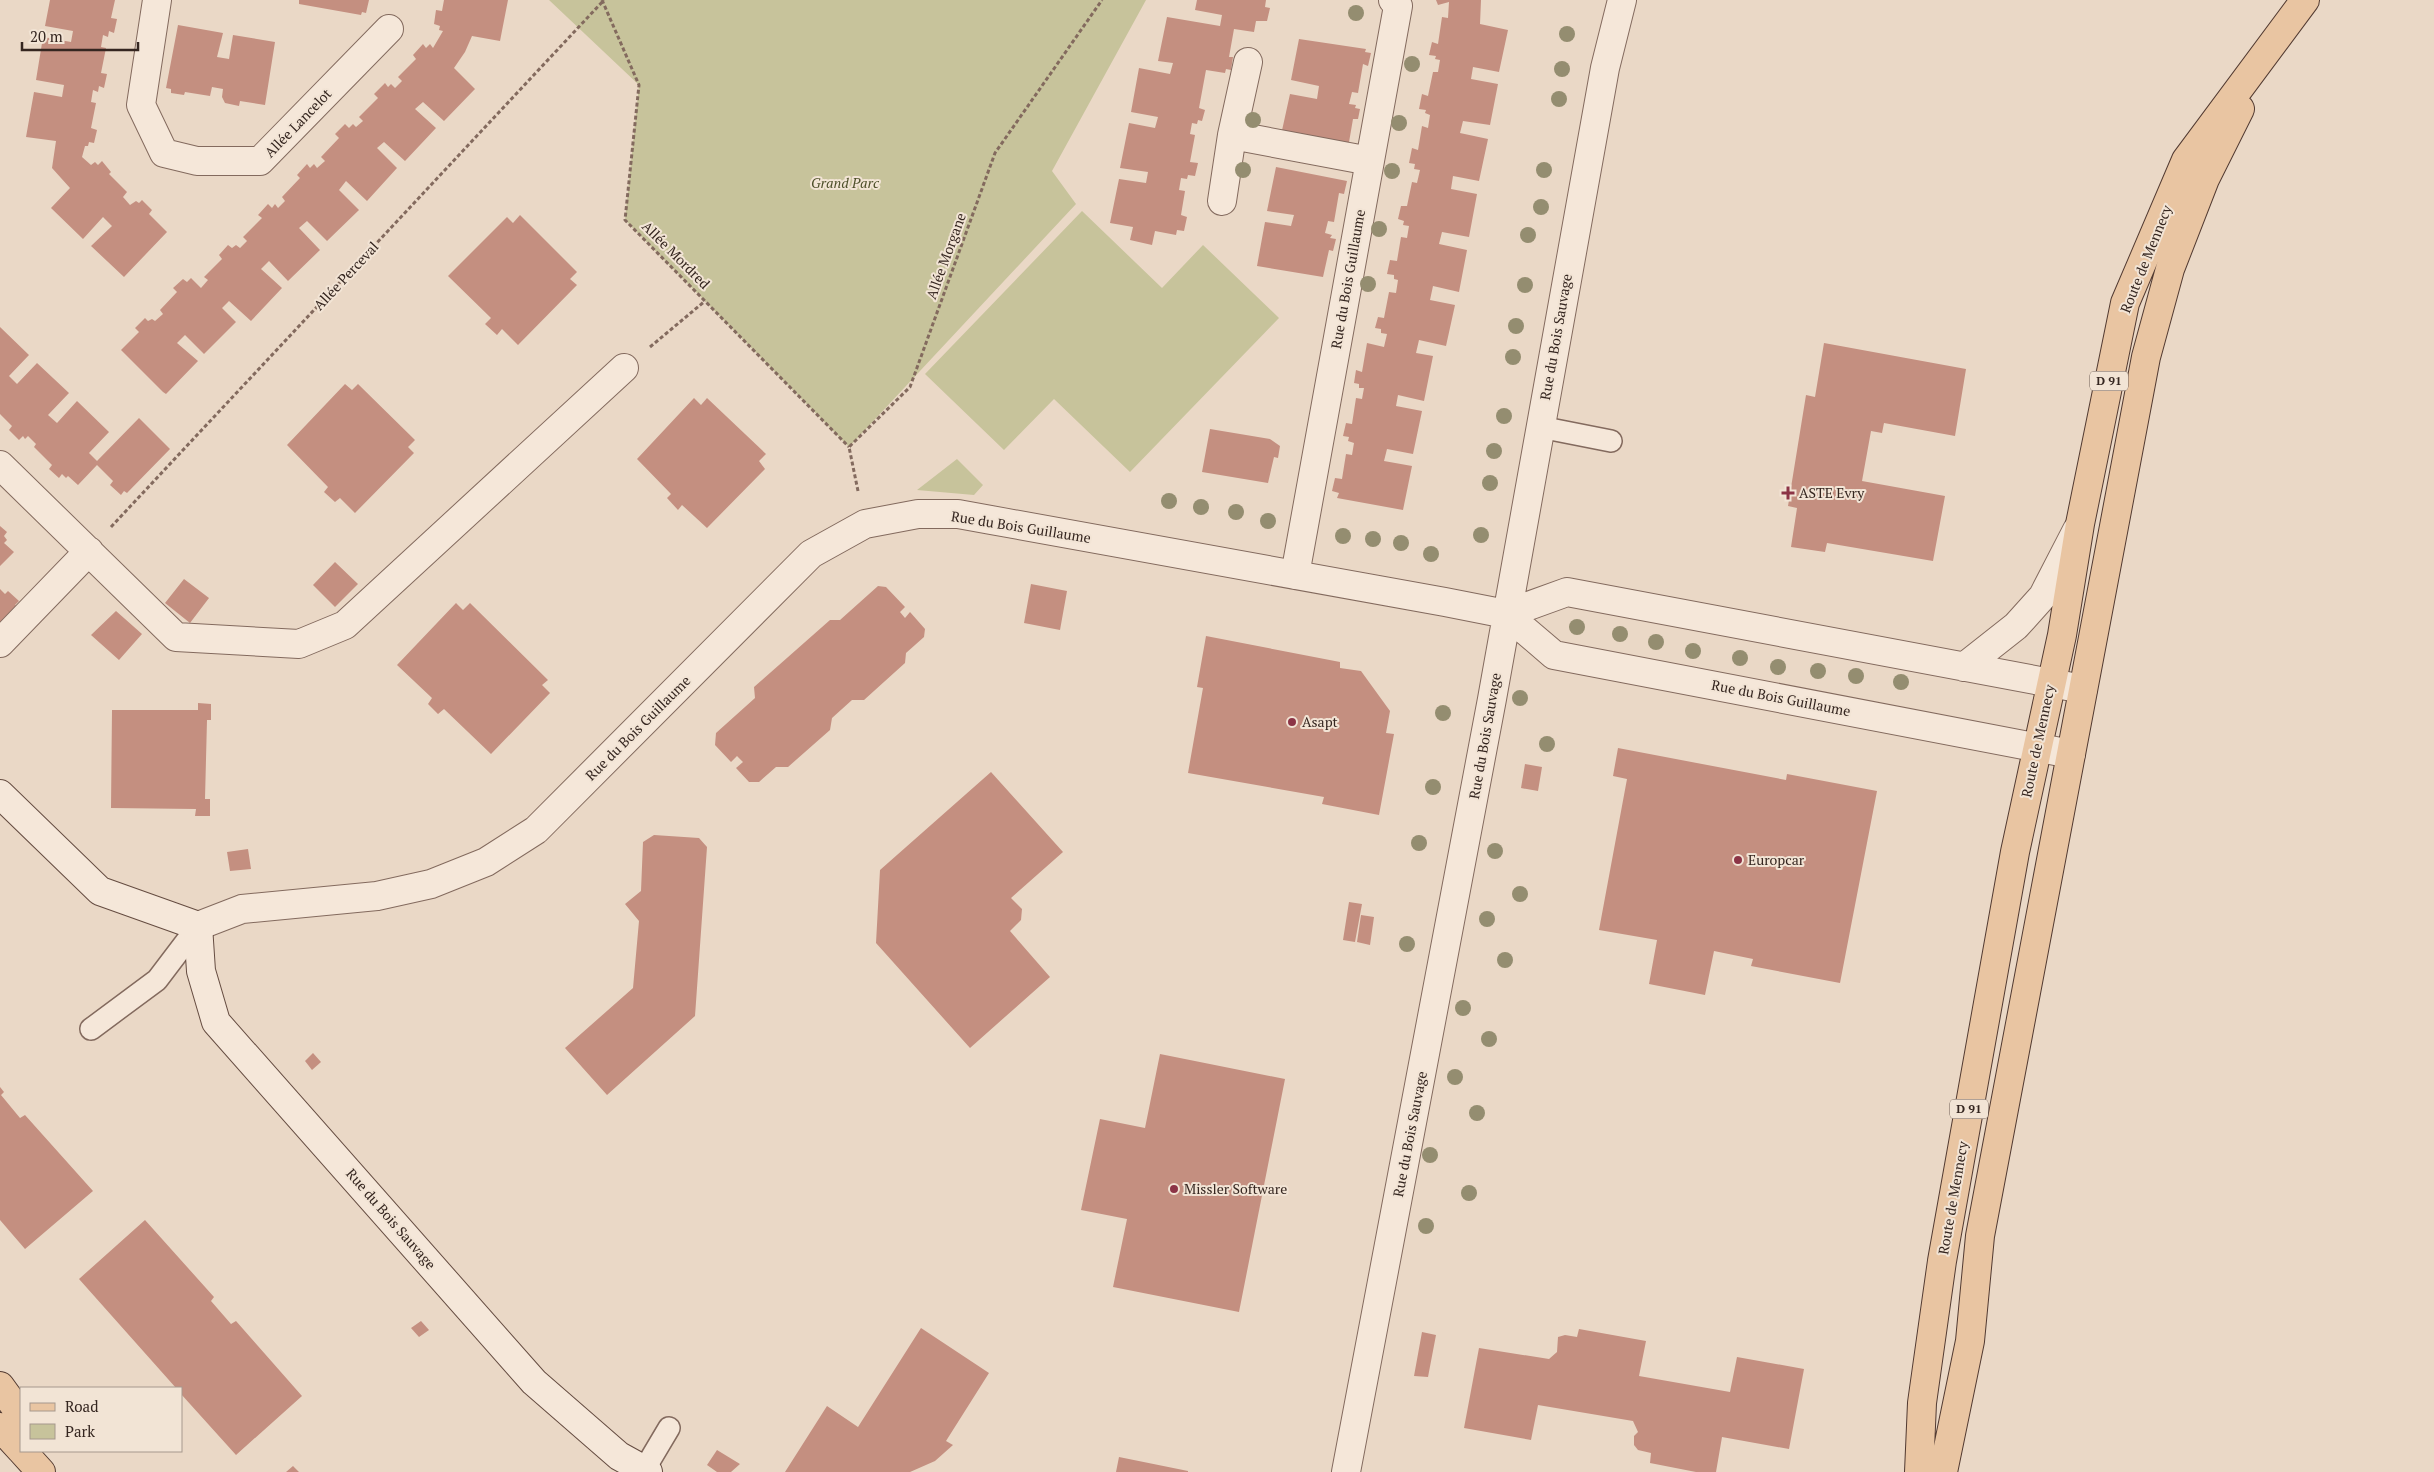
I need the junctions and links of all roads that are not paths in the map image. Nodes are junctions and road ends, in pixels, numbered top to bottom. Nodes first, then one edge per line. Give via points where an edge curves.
1 (157, 0) edge
2 (1393, 0) edge
3 (2305, 0) edge
4 (1620, 1) edge
5 (389, 29) dead end
6 (2269, 49) junction
7 (1248, 62) dead end
8 (1232, 135) junction
9 (1370, 161) junction
10 (1222, 201) dead end
11 (624, 368) road end
12 (1540, 427) junction
13 (1611, 441) dead end
14 (0, 465) edge
15 (2080, 524) junction
16 (89, 551) junction
17 (1295, 575) junction
18 (1506, 614) junction
19 (0, 642) edge
20 (1964, 667) junction
21 (2050, 683) junction
22 (2083, 689) junction
23 (2036, 748) junction
24 (2070, 754) junction
25 (0, 794) edge
26 (198, 926) junction
27 (92, 1029) dead end
28 (0, 1386) edge
29 (20, 1415) edge
30 (0, 1427) edge
31 (669, 1428) dead end
32 (20, 1450) edge
33 (22, 1452) edge
34 (48, 1452) edge
35 (646, 1471) edge
36 (41, 1472) edge
37 (62, 1472) edge
38 (1346, 1472) edge
39 (1919, 1472) edge
40 (1943, 1472) edge

1 - 5 street, Allée Lancelot via 141,105 164,154 197,161 260,161
2 - 9 street, Rue du Bois Guillaume via 1398,6
3 - 6 main road, Route de Mennecy / D 91
4 - 12 street, Rue du Bois Sauvage
6 - 15 main road, Route de Mennecy / D 91 via 2186,160 2125,303
6 - 22 main road, Route de Mennecy / D 91 via 2205,179 2170,269 2146,358
7 - 8 street
8 - 9 street
8 - 10 street
9 - 17 street, Rue du Bois Guillaume
11 - 16 street via 345,625 299,644 176,637
12 - 13 lane
12 - 18 street, Rue du Bois Sauvage
14 - 16 street
15 - 20 street via 2043,596 2016,626
15 - 21 main road, Route de Mennecy / D 91 via 2062,635
16 - 19 street
17 - 18 street, Rue du Bois Guillaume
17 - 26 street, Rue du Bois Guillaume via 958,514 918,514 865,524 811,554 536,830 486,862 431,884 377,896 242,909
18 - 20 street via 1567,592
18 - 23 street, Rue du Bois Guillaume via 1554,655
18 - 38 street, Rue du Bois Sauvage
20 - 21 street
21 - 22 street
21 - 23 main road, Route de Mennecy / D 91
22 - 24 main road, Route de Mennecy / D 91
23 - 24 street, Rue du Bois Guillaume
23 - 39 main road, Route de Mennecy / D 91 via 1942,1261 1922,1403
24 - 40 main road, Route de Mennecy / D 91 via 1980,1236 1970,1341
25 - 26 street via 100,891
26 - 27 lane via 157,980
26 - 35 street, Rue du Bois Sauvage via 200,971 216,1022 534,1382 619,1456
28 - 29 main road
30 - 32 main road
31 - 35 lane
33 - 36 main road
34 - 37 main road

